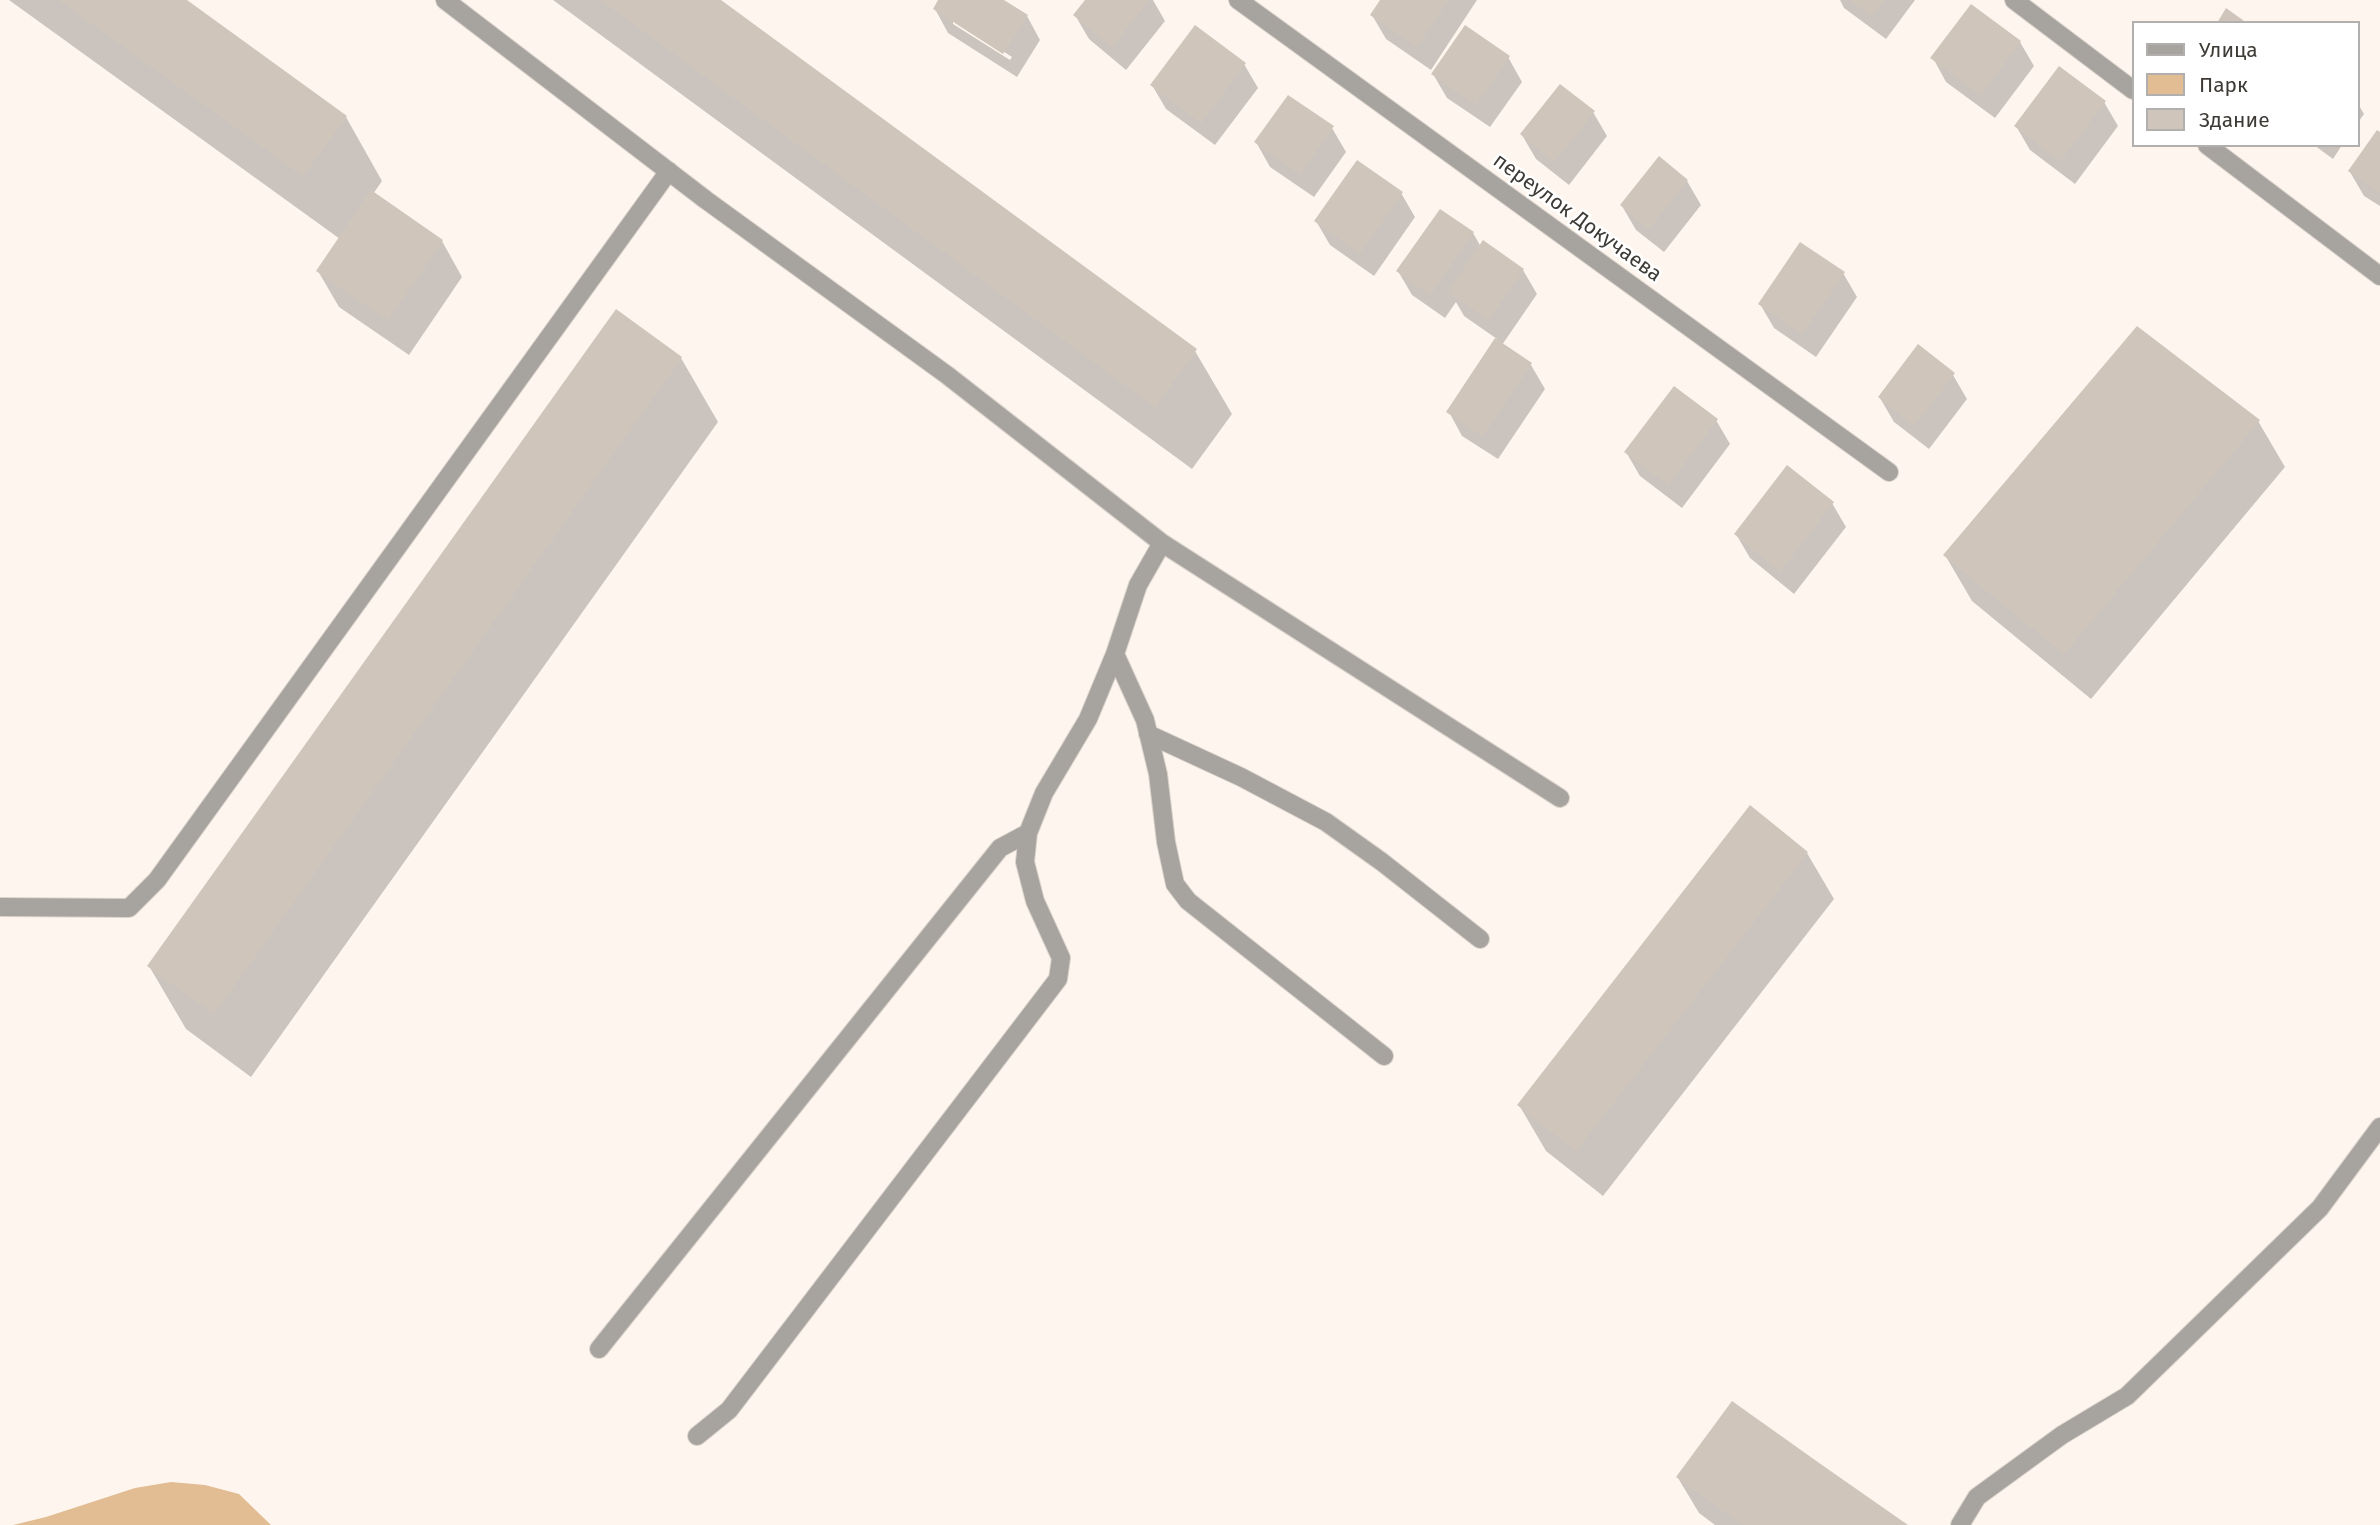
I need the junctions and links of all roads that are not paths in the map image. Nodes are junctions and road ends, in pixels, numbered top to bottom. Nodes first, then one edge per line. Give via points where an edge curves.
1 (445, 0) edge
2 (1238, 0) edge
3 (2014, 0) edge
4 (2132, 89) edge
5 (2210, 147) edge
6 (669, 172) junction
7 (2380, 276) edge
8 (1889, 472) dead end
9 (1162, 543) junction
10 (1115, 653) junction
11 (1148, 734) junction
12 (1560, 798) dead end
13 (1028, 833) junction
14 (0, 907) edge
15 (1480, 939) dead end
16 (1384, 1056) dead end
17 (2380, 1127) edge
18 (599, 1349) dead end
19 (697, 1436) dead end
20 (1960, 1525) edge

1 - 6 street
2 - 8 street, переулок Докучаева
3 - 4 street
5 - 7 street
6 - 9 street via 947,375
6 - 14 street via 157,880 129,908
9 - 10 street via 1138,585
9 - 12 street
10 - 11 street
10 - 13 street via 1088,719 1044,793
11 - 15 street via 1325,822
11 - 16 street via 1175,884 1188,901
13 - 18 street via 1000,848
13 - 19 street via 1025,862 1035,901 1061,958 1058,979 729,1410
17 - 20 street via 2320,1208 2127,1396 2062,1435 1977,1497

